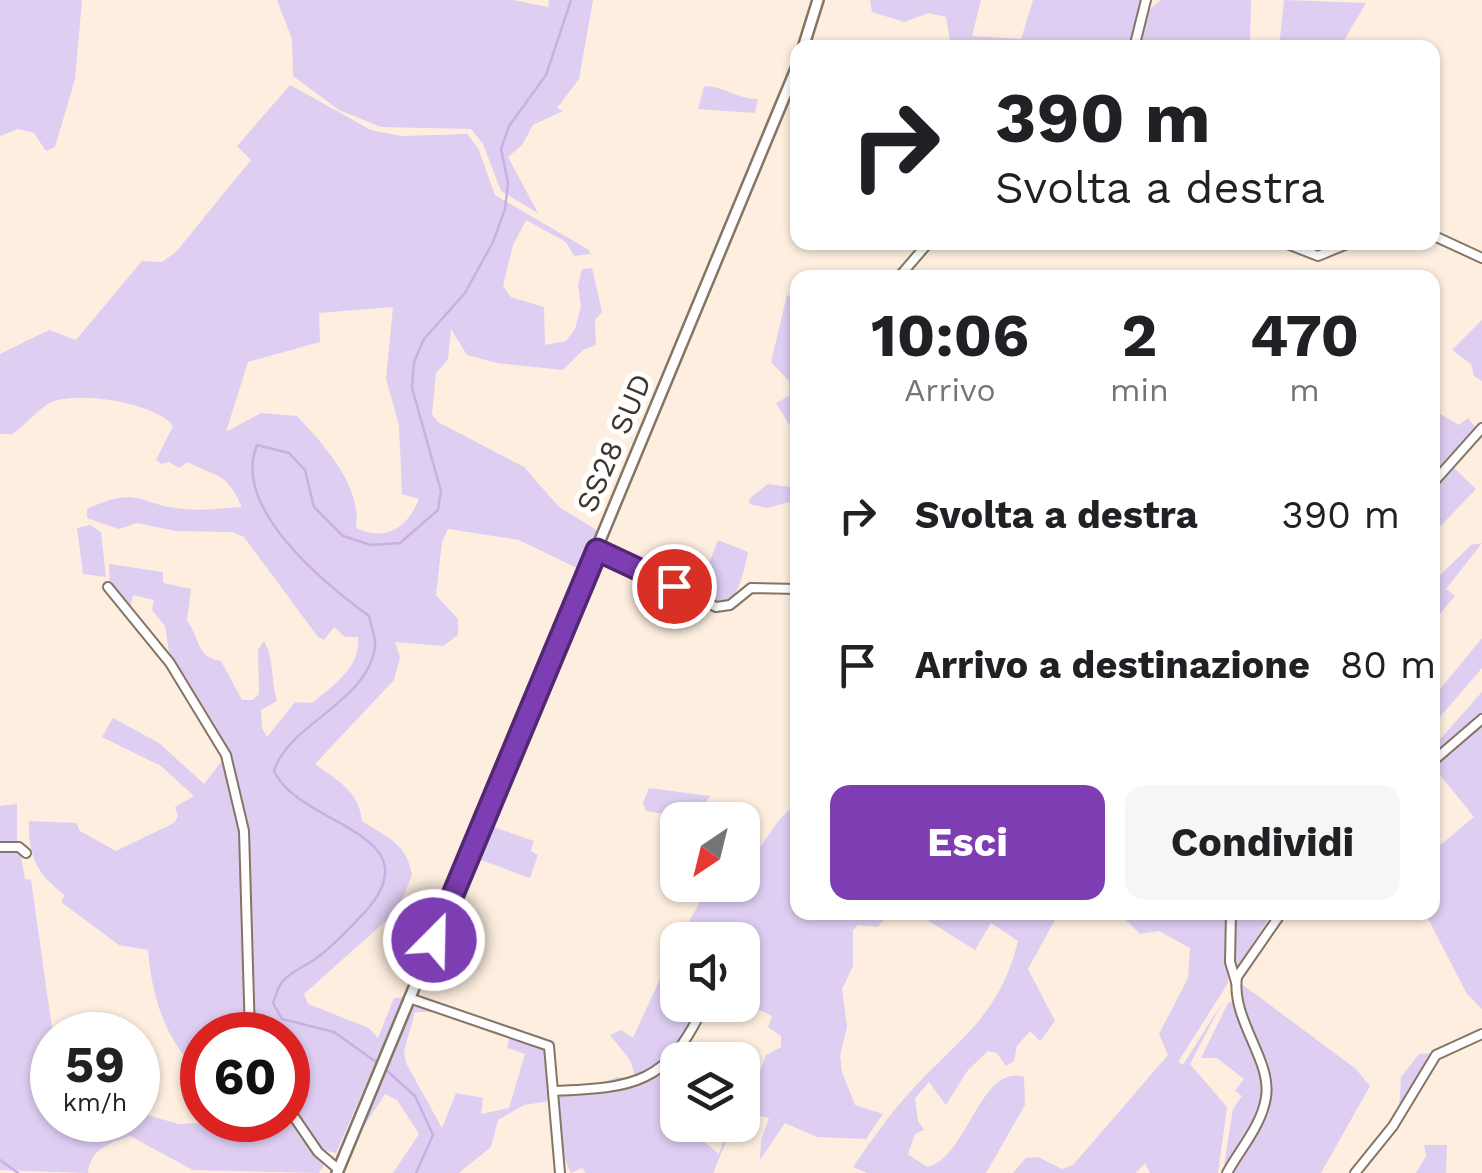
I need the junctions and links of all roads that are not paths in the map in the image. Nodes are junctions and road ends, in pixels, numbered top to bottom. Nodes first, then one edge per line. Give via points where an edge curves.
1 (818, 0) edge
2 (1146, 0) edge
3 (806, 40) edge
4 (1136, 40) edge
5 (790, 96) edge
6 (1440, 239) edge
7 (921, 250) edge
8 (1303, 250) edge
9 (1333, 250) edge
10 (1482, 258) edge
11 (905, 270) edge
12 (1482, 428) edge
13 (1440, 475) edge
14 (597, 550) junction
15 (108, 588) dead end
16 (790, 589) edge
17 (1482, 719) edge
18 (1440, 755) edge
19 (0, 847) edge
20 (26, 853) dead end
21 (1231, 920) edge
22 (1276, 920) edge
23 (1236, 982) junction
24 (410, 998) junction
25 (249, 1012) edge
26 (694, 1022) edge
27 (1482, 1034) edge
28 (553, 1091) junction
29 (310, 1140) edge
30 (337, 1171) edge
31 (560, 1173) edge
32 (1227, 1173) edge
33 (1355, 1173) edge

1 - 3 main road
2 - 4 street
5 - 14 main road, SS28 SUD
6 - 10 street
7 - 11 street
8 - 9 street via 1318,256
12 - 13 street
14 - 16 street via 716,607 751,588
14 - 24 main road, SS28 SUD
15 - 25 street via 170,663 226,756 244,830
17 - 18 street
19 - 20 street
21 - 23 street
22 - 23 street
23 - 32 street via 1267,1092
24 - 28 street via 546,1043
24 - 30 main road, SS28 SUD
26 - 28 street via 676,1053 648,1078 614,1088
27 - 33 street via 1436,1055
28 - 31 street
29 - 30 street

